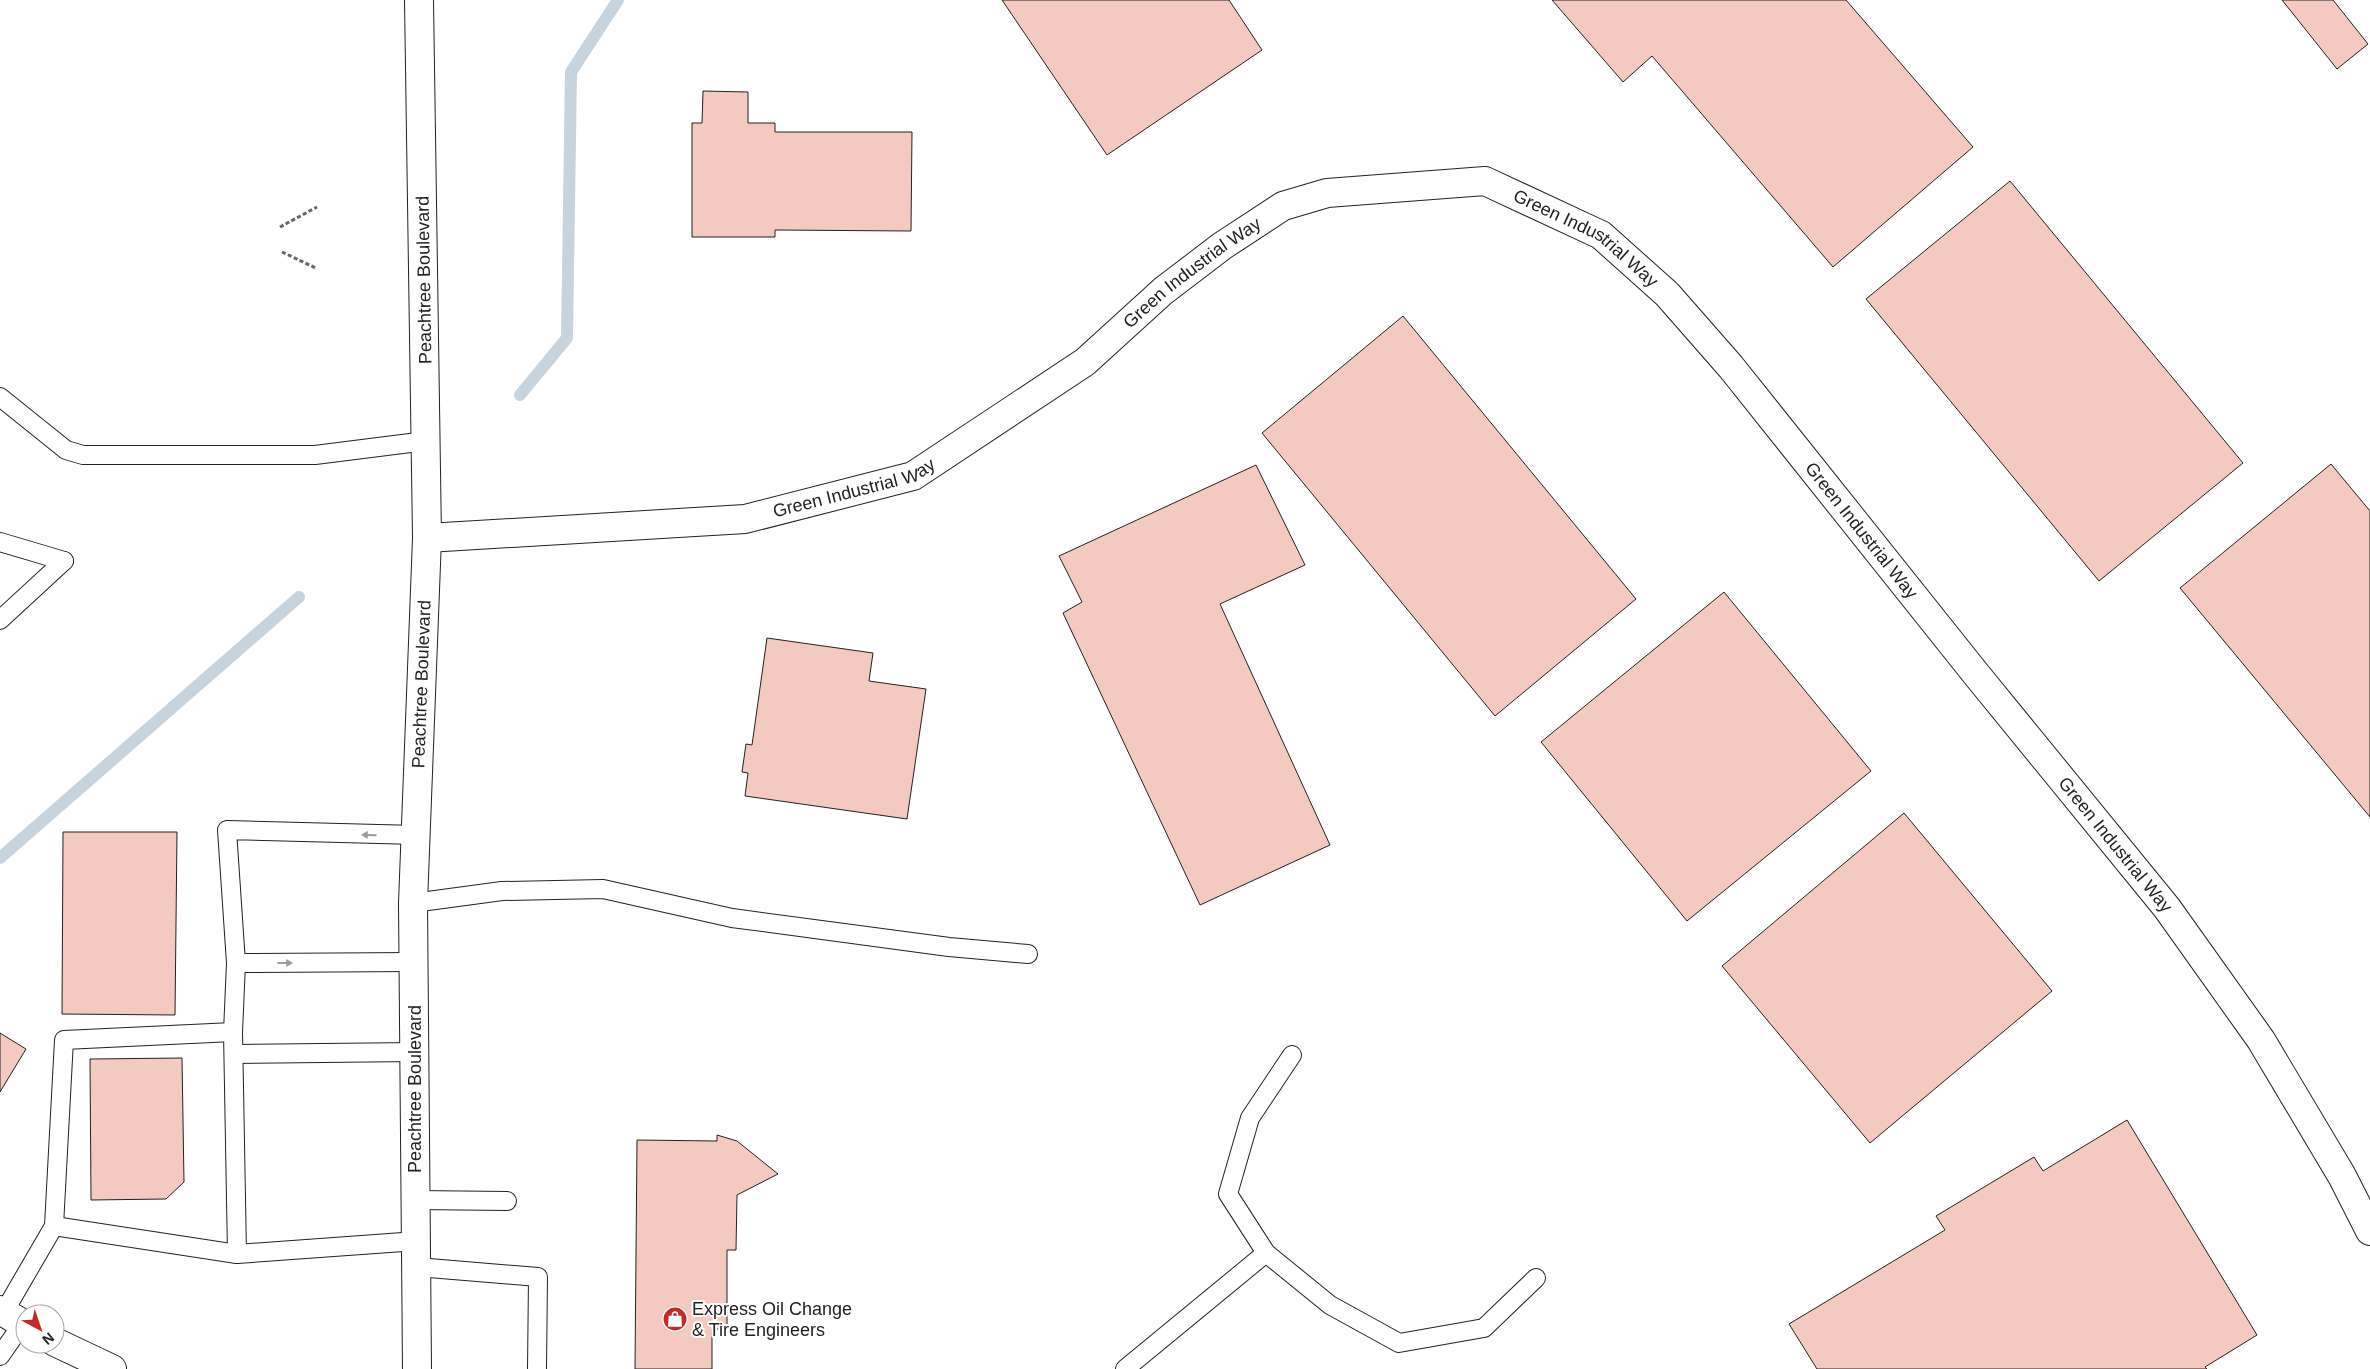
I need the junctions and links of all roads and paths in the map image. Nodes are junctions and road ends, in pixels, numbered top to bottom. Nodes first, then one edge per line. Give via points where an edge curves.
1 (419, 0) edge
2 (317, 207) dead end
3 (280, 227) dead end
4 (282, 252) dead end
5 (316, 268) dead end
6 (0, 397) edge
7 (426, 441) junction
8 (427, 538) junction
9 (0, 542) edge
10 (0, 620) edge
11 (418, 835) junction
12 (414, 903) junction
13 (1028, 954) dead end
14 (414, 962) junction
15 (236, 963) junction
16 (233, 1032) junction
17 (415, 1052) junction
18 (234, 1054) junction
19 (1292, 1055) dead end
20 (416, 1200) junction
21 (507, 1201) dead end
22 (54, 1226) junction
23 (2370, 1232) edge
24 (1266, 1253) junction
25 (237, 1254) junction
26 (417, 1254) junction
27 (1536, 1278) dead end
28 (13, 1317) edge
29 (65, 1347) edge
30 (0, 1356) edge
31 (112, 1369) edge
32 (417, 1369) edge
33 (537, 1369) edge
34 (1125, 1369) edge

1 - 7 main road, Peachtree Boulevard
2 - 3 path
4 - 5 path
6 - 7 lane via 66,450 83,455 315,455
7 - 8 main road, Peachtree Boulevard
8 - 11 main road, Peachtree Boulevard
8 - 23 main road, Green Industrial Way via 746,520 913,476 1085,362 1163,291 1282,206 1327,193 1485,181 1602,235 1667,294 1731,367 2166,908 2261,1040 2342,1176
9 - 10 lane via 64,561
11 - 12 main road, Peachtree Boulevard
11 -> 15 lane via 227,830
12 - 13 lane via 502,891 603,889 732,918 949,947
12 - 14 main road, Peachtree Boulevard
15 -> 14 lane
14 - 17 main road, Peachtree Boulevard
15 - 16 lane
16 - 18 lane
16 - 22 lane via 64,1040
17 - 18 lane
17 - 20 main road, Peachtree Boulevard
18 - 25 lane
19 - 24 lane via 1250,1118 1228,1194
20 - 21 lane
20 - 26 main road, Peachtree Boulevard
22 - 25 lane
22 - 28 lane
24 - 27 lane via 1330,1305 1399,1343 1484,1328
24 - 34 lane
25 - 26 lane
26 - 32 main road, Peachtree Boulevard
26 - 33 lane via 538,1277
28 - 30 lane
29 - 31 main road

